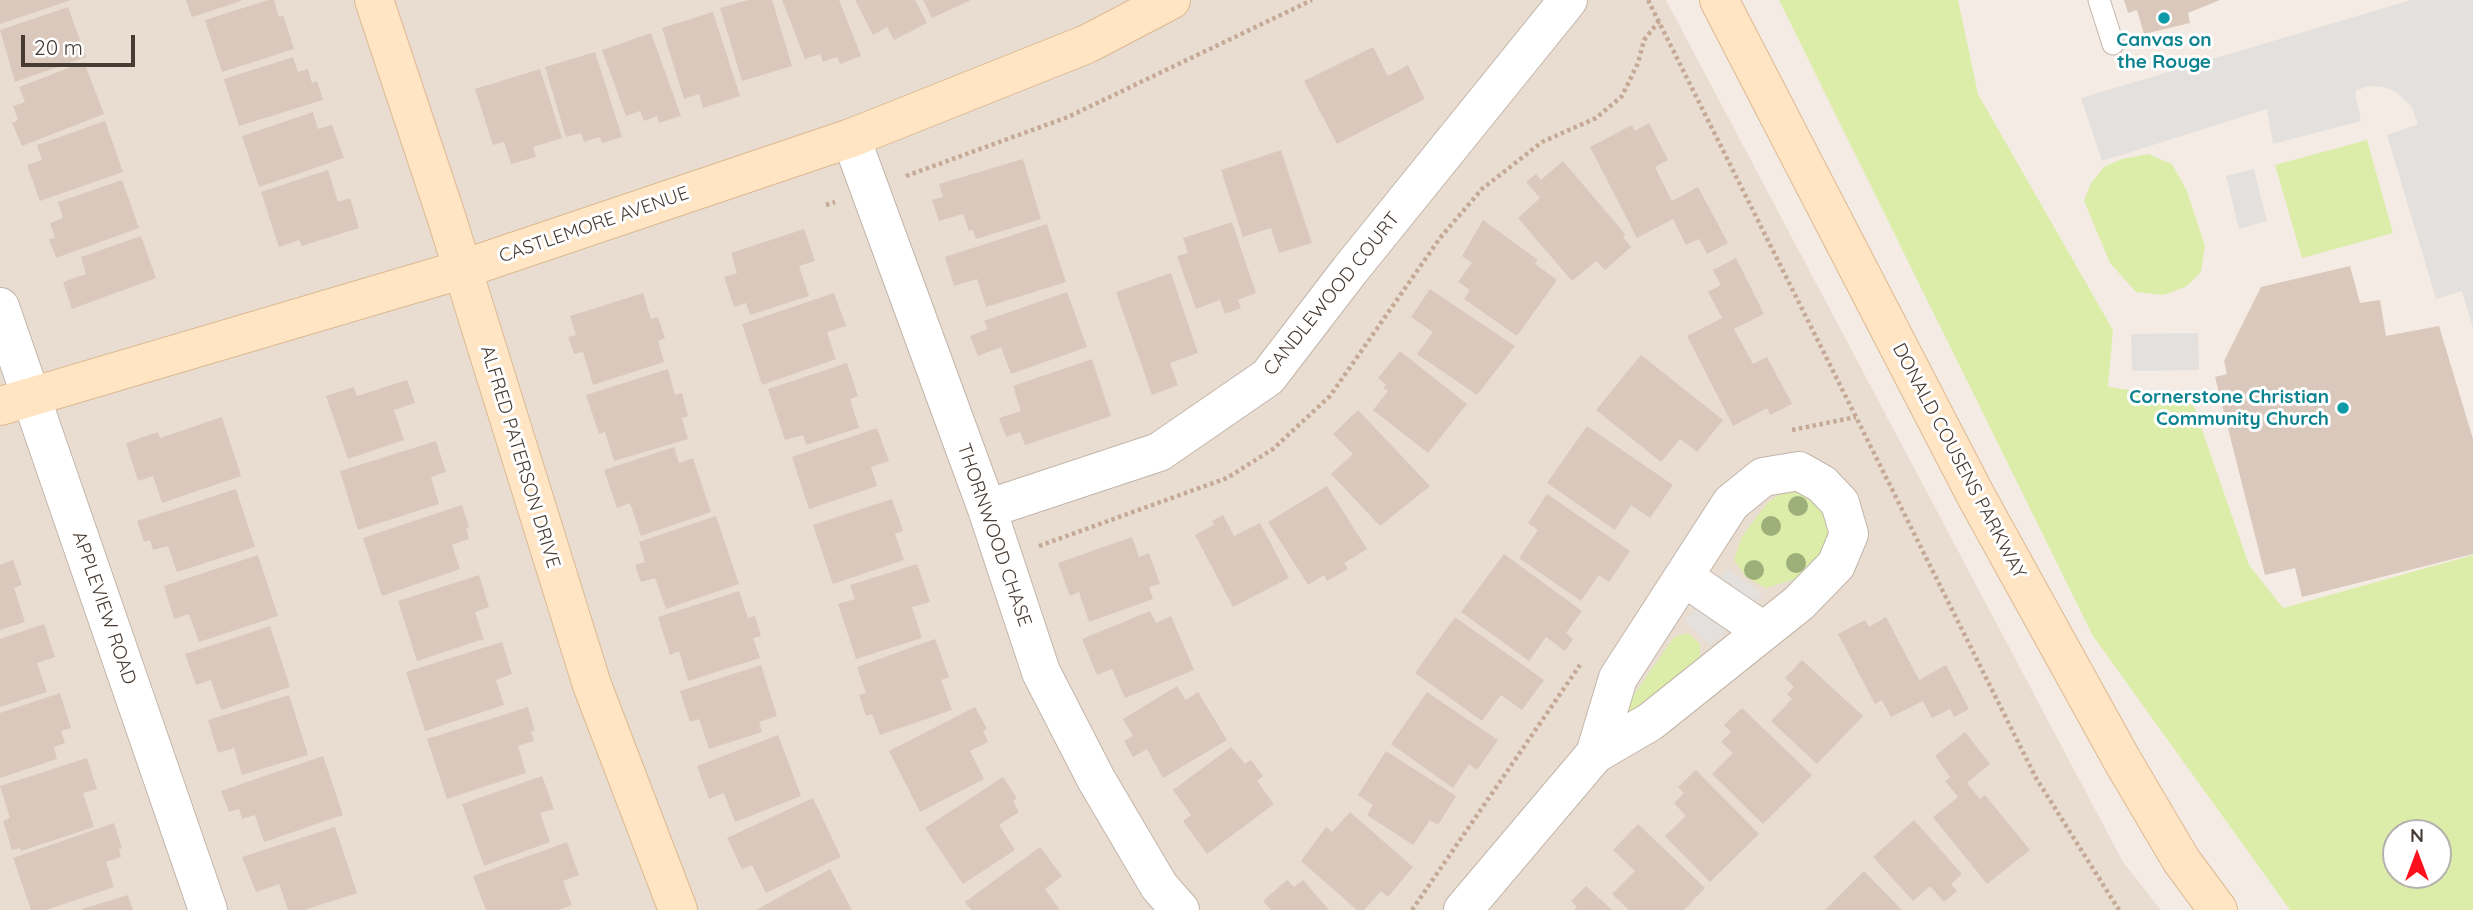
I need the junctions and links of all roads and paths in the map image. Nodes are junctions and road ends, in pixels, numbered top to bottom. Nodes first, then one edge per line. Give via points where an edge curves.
1 (374, 0) edge
2 (1171, 0) edge
3 (1312, 0) edge
4 (1568, 0) edge
5 (1648, 0) edge
6 (1719, 0) edge
7 (2099, 0) edge
8 (2113, 44) dead end
9 (850, 138) junction
10 (869, 189) junction
11 (825, 205) dead end
12 (460, 270) junction
13 (0, 307) edge
14 (14, 401) edge
15 (987, 509) junction
16 (1684, 577) junction
17 (1763, 631) junction
18 (1595, 754) junction
19 (208, 910) edge
20 (678, 910) edge
21 (1180, 910) edge
22 (1463, 910) edge
23 (2119, 910) edge
24 (2218, 910) edge

1 - 12 street, ALFRED PATERSON DRIVE
2 - 9 street, CASTLEMORE AVENUE via 1087,44
3 - 10 path via 1068,117
4 - 15 street, CANDLEWOOD COURT via 1268,377 1159,452
5 - 23 path via 2036,778
6 - 24 street, DONALD COUSENS PARKWAY via 1976,496 2128,771 2181,860
7 - 8 lane
9 - 10 street, THORNWOOD CHASE
9 - 12 street, CASTLEMORE AVENUE
10 - 11 path
10 - 15 street, THORNWOOD CHASE
12 - 14 street, CASTLEMORE AVENUE
12 - 20 street, ALFRED PATERSON DRIVE via 592,685
13 - 14 street, APPLEVIEW ROAD
14 - 19 street, APPLEVIEW ROAD
15 - 21 street, THORNWOOD CHASE via 1041,672 1096,779 1159,886
16 - 17 street
16 - 17 street via 1731,503 1763,477 1799,471 1822,484 1840,503 1849,534 1836,565
16 - 18 street via 1618,678
17 - 18 street via 1650,722
18 - 22 street

